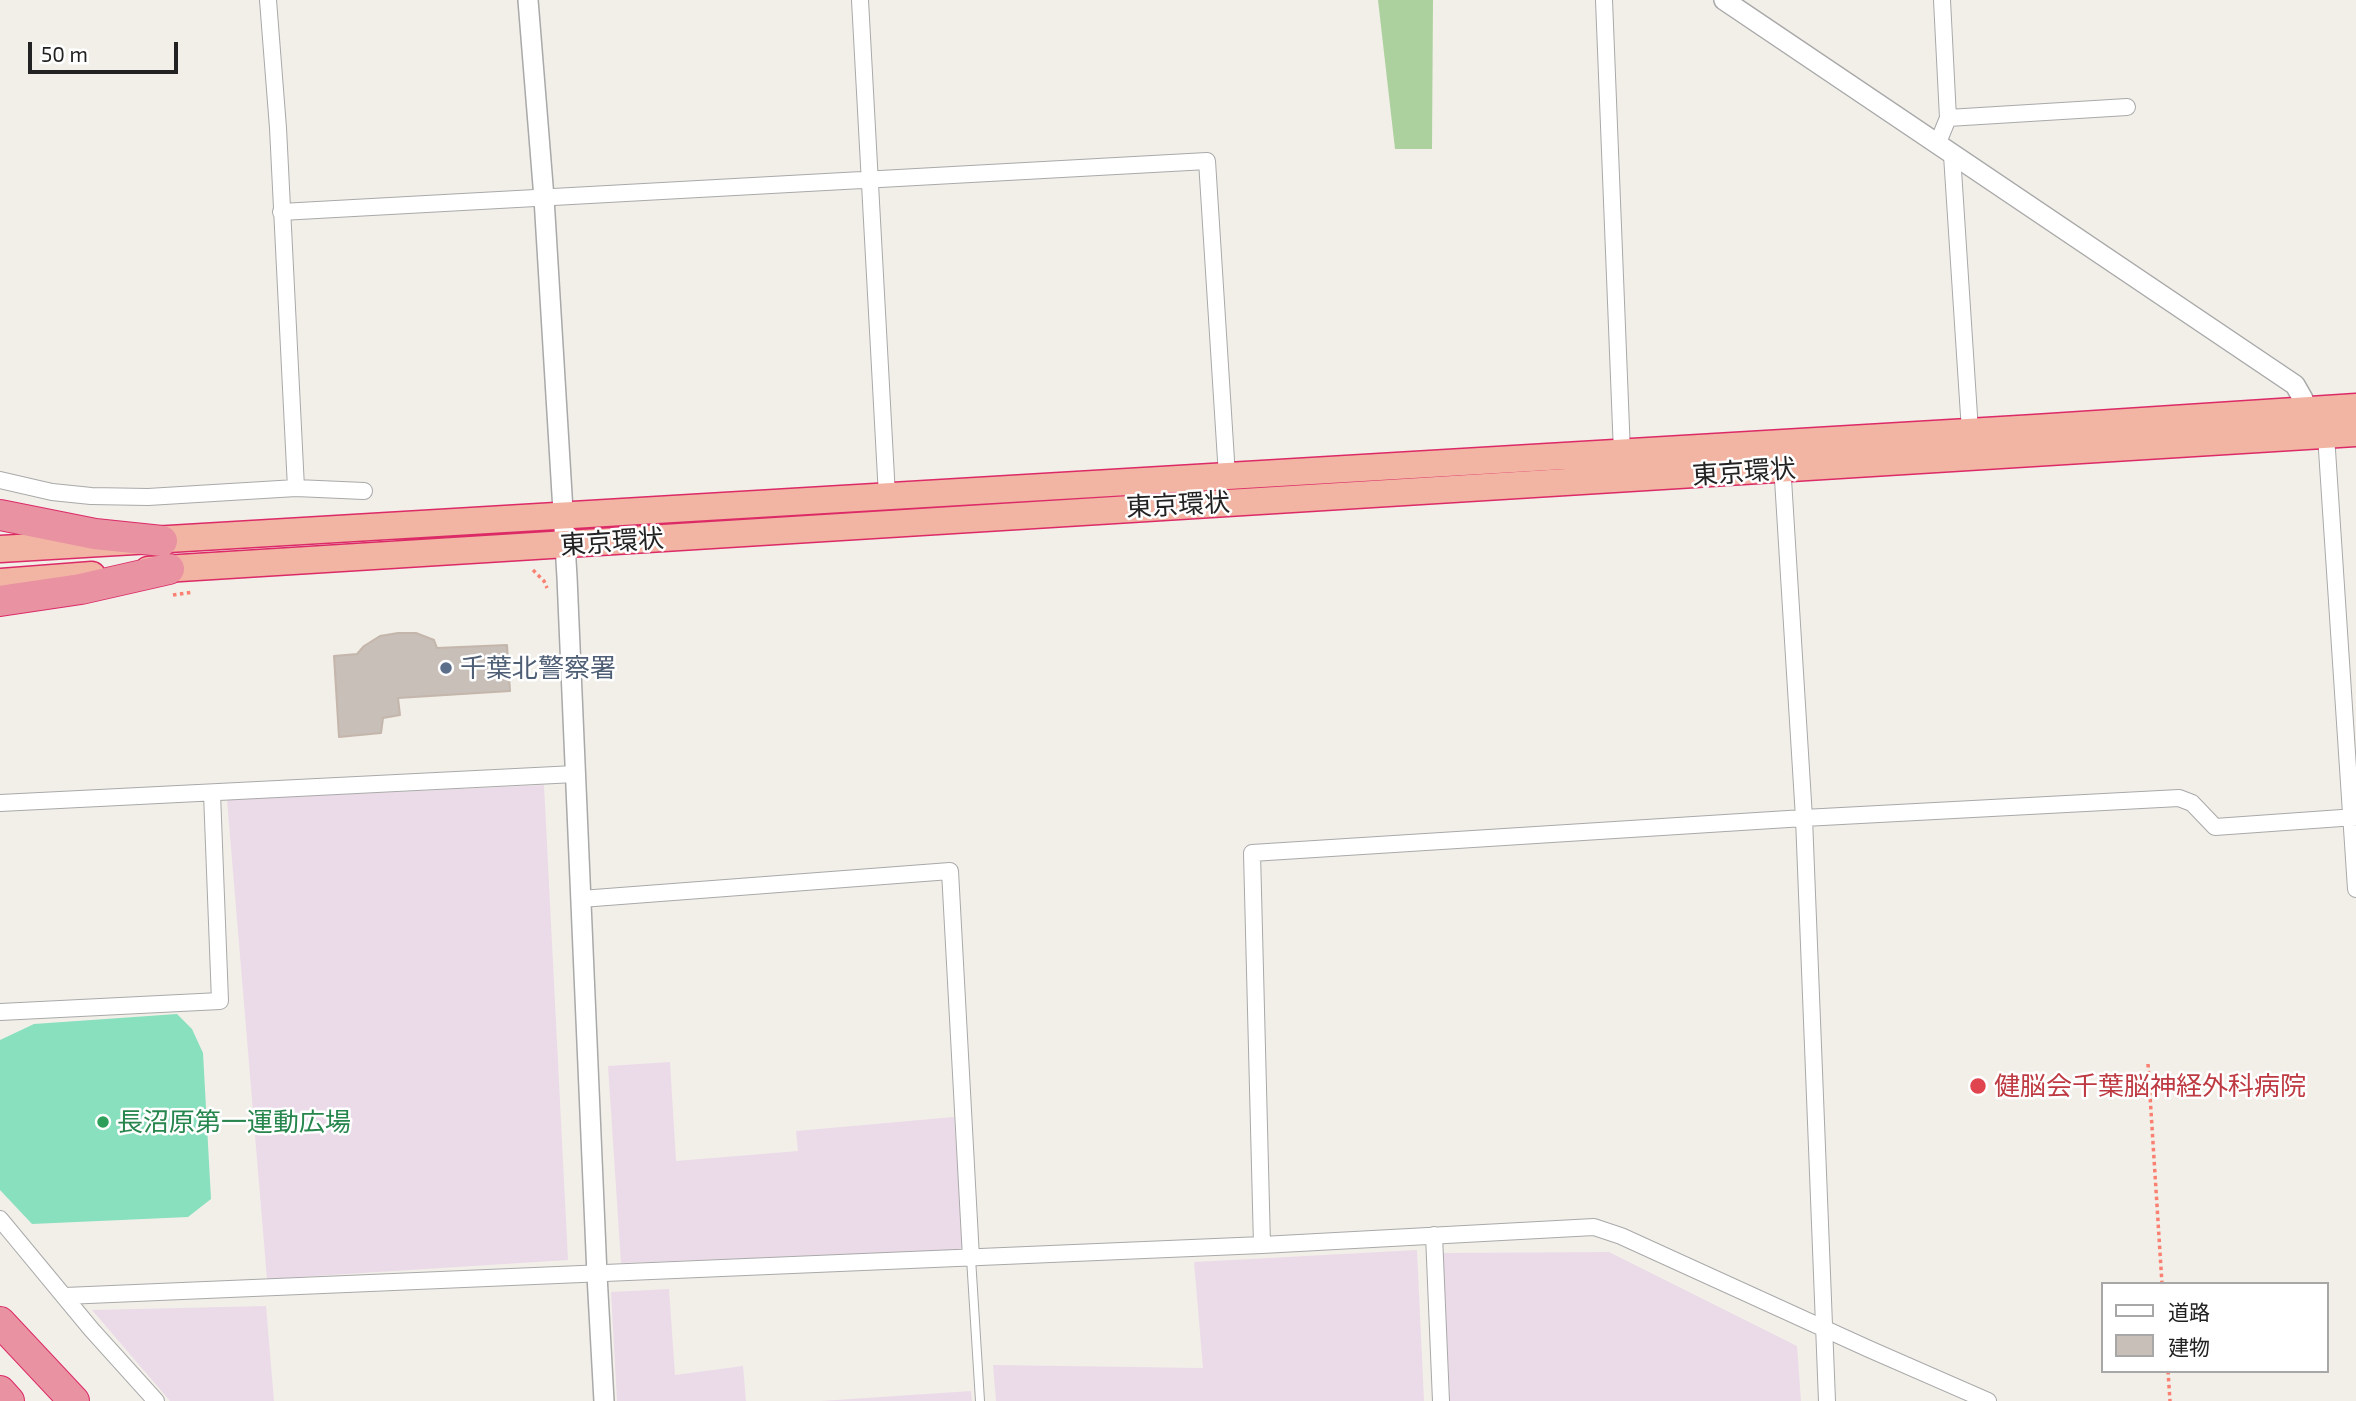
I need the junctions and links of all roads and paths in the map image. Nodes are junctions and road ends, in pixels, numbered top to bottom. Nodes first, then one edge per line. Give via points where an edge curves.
1 (268, 0) edge
2 (528, 0) edge
3 (860, 0) edge
4 (1604, 0) edge
5 (1724, 0) edge
6 (1942, 0) edge
7 (2127, 107) dead end
8 (1948, 118) junction
9 (1944, 150) junction
10 (869, 179) junction
11 (544, 198) junction
12 (281, 212) junction
13 (2356, 407) edge
14 (2303, 410) junction
15 (1970, 431) junction
16 (2356, 433) edge
17 (2326, 435) junction
18 (1781, 444) junction
19 (1622, 453) junction
20 (1782, 470) junction
21 (1227, 476) junction
22 (0, 480) edge
23 (296, 488) junction
24 (364, 491) dead end
25 (887, 496) junction
26 (0, 515) edge
27 (563, 515) junction
28 (565, 545) junction
29 (0, 549) edge
30 (166, 555) junction
31 (0, 582) edge
32 (0, 601) edge
33 (575, 774) junction
34 (212, 793) junction
35 (0, 803) edge
36 (1804, 818) junction
37 (2354, 818) edge
38 (2356, 889) edge
39 (582, 899) junction
40 (0, 1012) edge
41 (2148, 1064) dead end
42 (0, 1219) edge
43 (1434, 1236) junction
44 (1262, 1245) junction
45 (971, 1258) junction
46 (597, 1275) junction
47 (2162, 1282) edge
48 (65, 1296) junction
49 (0, 1322) edge
50 (1824, 1329) junction
51 (2168, 1373) edge
52 (0, 1391) edge
53 (9, 1401) edge
54 (74, 1401) edge
55 (156, 1401) edge
56 (604, 1401) edge
57 (980, 1401) edge
58 (1441, 1401) edge
59 (1827, 1401) edge
60 (1988, 1401) edge
61 (2169, 1401) edge

1 - 12 street
2 - 11 street
3 - 10 street
4 - 19 street
5 - 9 street
6 - 8 street
7 - 8 street
8 - 9 street
9 - 14 street via 2295,385
9 - 15 street
10 - 11 street
10 - 21 street via 1207,160
10 - 25 street
11 - 12 street
11 - 27 street
12 - 23 street
13 - 14 highway, 東京環状
14 - 15 highway, 東京環状
15 - 18 highway, 東京環状
16 - 17 highway, 東京環状
17 - 20 highway, 東京環状
17 - 37 street
18 - 19 highway, 東京環状
18 - 20 street
19 - 21 highway, 東京環状
20 - 28 highway, 東京環状
20 - 36 street
21 - 25 highway, 東京環状
22 - 23 street via 91,496
23 - 24 street
25 - 27 highway, 東京環状
26 - 30 highway via 95,534
27 - 28 street
27 - 30 highway, 東京環状
28 - 30 highway, 東京環状
28 - 33 street
29 - 30 highway, 東京環状
30 - 31 highway, 東京環状
30 - 32 highway via 81,589
33 - 34 street
33 - 39 street
34 - 35 street
34 - 40 street via 220,1001
36 - 37 street via 2179,798 2192,803 2215,827
36 - 44 street via 1252,853
36 - 50 street
37 - 38 street
39 - 45 street via 950,871
39 - 46 street
41 - 47 path
42 - 48 street
43 - 44 street
43 - 50 street via 1594,1227
43 - 58 street
44 - 45 street
45 - 46 street
45 - 57 lane
46 - 48 street
46 - 56 street
48 - 55 street
49 - 54 highway
50 - 59 street
50 - 60 street
51 - 61 path
52 - 53 highway

